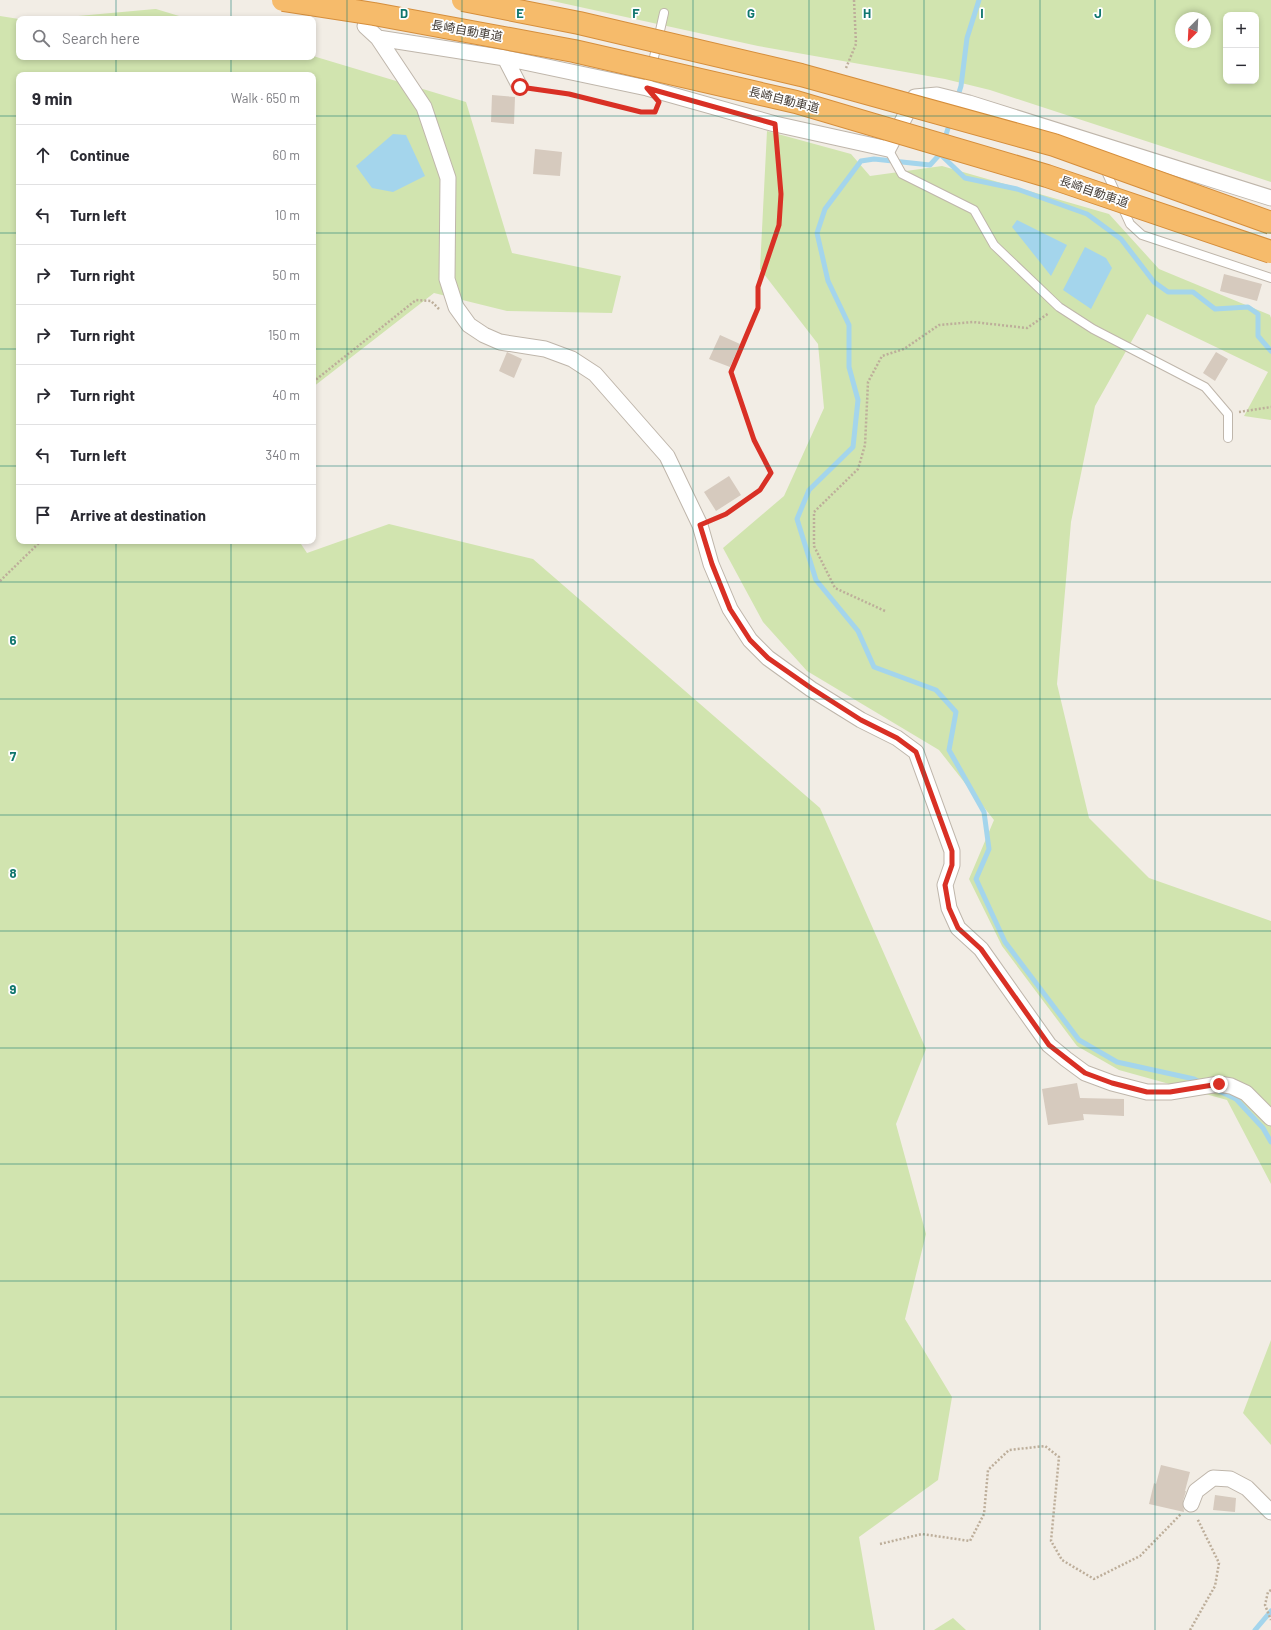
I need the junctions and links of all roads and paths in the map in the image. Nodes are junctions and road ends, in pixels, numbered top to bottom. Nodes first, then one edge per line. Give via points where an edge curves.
1 (283, 0) edge
2 (463, 0) edge
3 (664, 12) dead end
4 (365, 26) dead end
5 (378, 38) junction
6 (505, 58) junction
7 (520, 87) joint
8 (647, 88) junction
9 (775, 124) junction
10 (1092, 141) junction
11 (888, 149) junction
12 (1271, 198) edge
13 (1271, 223) edge
14 (1271, 252) edge
15 (1271, 278) edge
16 (1059, 307) junction
17 (441, 311) dead end
18 (316, 380) edge
19 (1271, 407) edge
20 (1228, 414) junction
21 (1228, 438) dead end
22 (700, 525) junction
23 (37, 544) edge
24 (0, 581) edge
25 (885, 611) dead end
26 (1271, 1118) edge
27 (1191, 1504) junction
28 (1271, 1512) edge
29 (880, 1544) dead end
30 (1271, 1590) edge
31 (1271, 1620) edge
32 (1190, 1630) edge

1 - 14 highway, 長崎自動車道, bridge via 574,51 796,102 1047,176
2 - 13 highway, bridge via 579,23 801,75 1054,145
3 - 8 lane
4 - 5 street
5 - 6 street
5 - 22 street via 424,107 448,178 447,279 456,307 469,325 484,335 500,342 545,349 572,359 595,374 667,456
6 - 7 street
6 - 8 street
7 - 8 path via 569,94 641,112 655,112 659,102
8 - 9 street
9 - 11 street
9 - 22 path via 781,194 779,225 758,287 758,308 731,372 754,440 771,473 760,490 726,514
10 - 11 street via 937,95 915,97
10 - 12 street
10 - 15 lane via 1130,224 1142,235
11 - 16 lane via 902,174 974,210 994,245
16 - 20 lane via 1093,329 1205,387
16 - 25 path via 1027,328 973,322 939,325 904,349 882,356 868,382 865,445 858,469 814,512 814,546 834,588
17 - 18 path via 431,301 416,300
19 - 20 path
20 - 21 lane
22 - 26 street via 730,609 750,640 768,658 811,688 861,720 897,738 916,752 952,851 952,865 945,885 949,908 958,928 981,949 1049,1045 1085,1073 1147,1092 1170,1092 1219,1084 1231,1086 1246,1093
23 - 24 path
27 - 28 street via 1196,1491 1213,1478 1230,1480 1247,1488
27 - 29 path via 1140,1556 1094,1579 1062,1560 1051,1541 1059,1457 1045,1446 1009,1450 988,1470 984,1514 970,1541 922,1534
27 - 32 path via 1219,1563 1215,1586
30 - 31 path via 1268,1592 1265,1605

